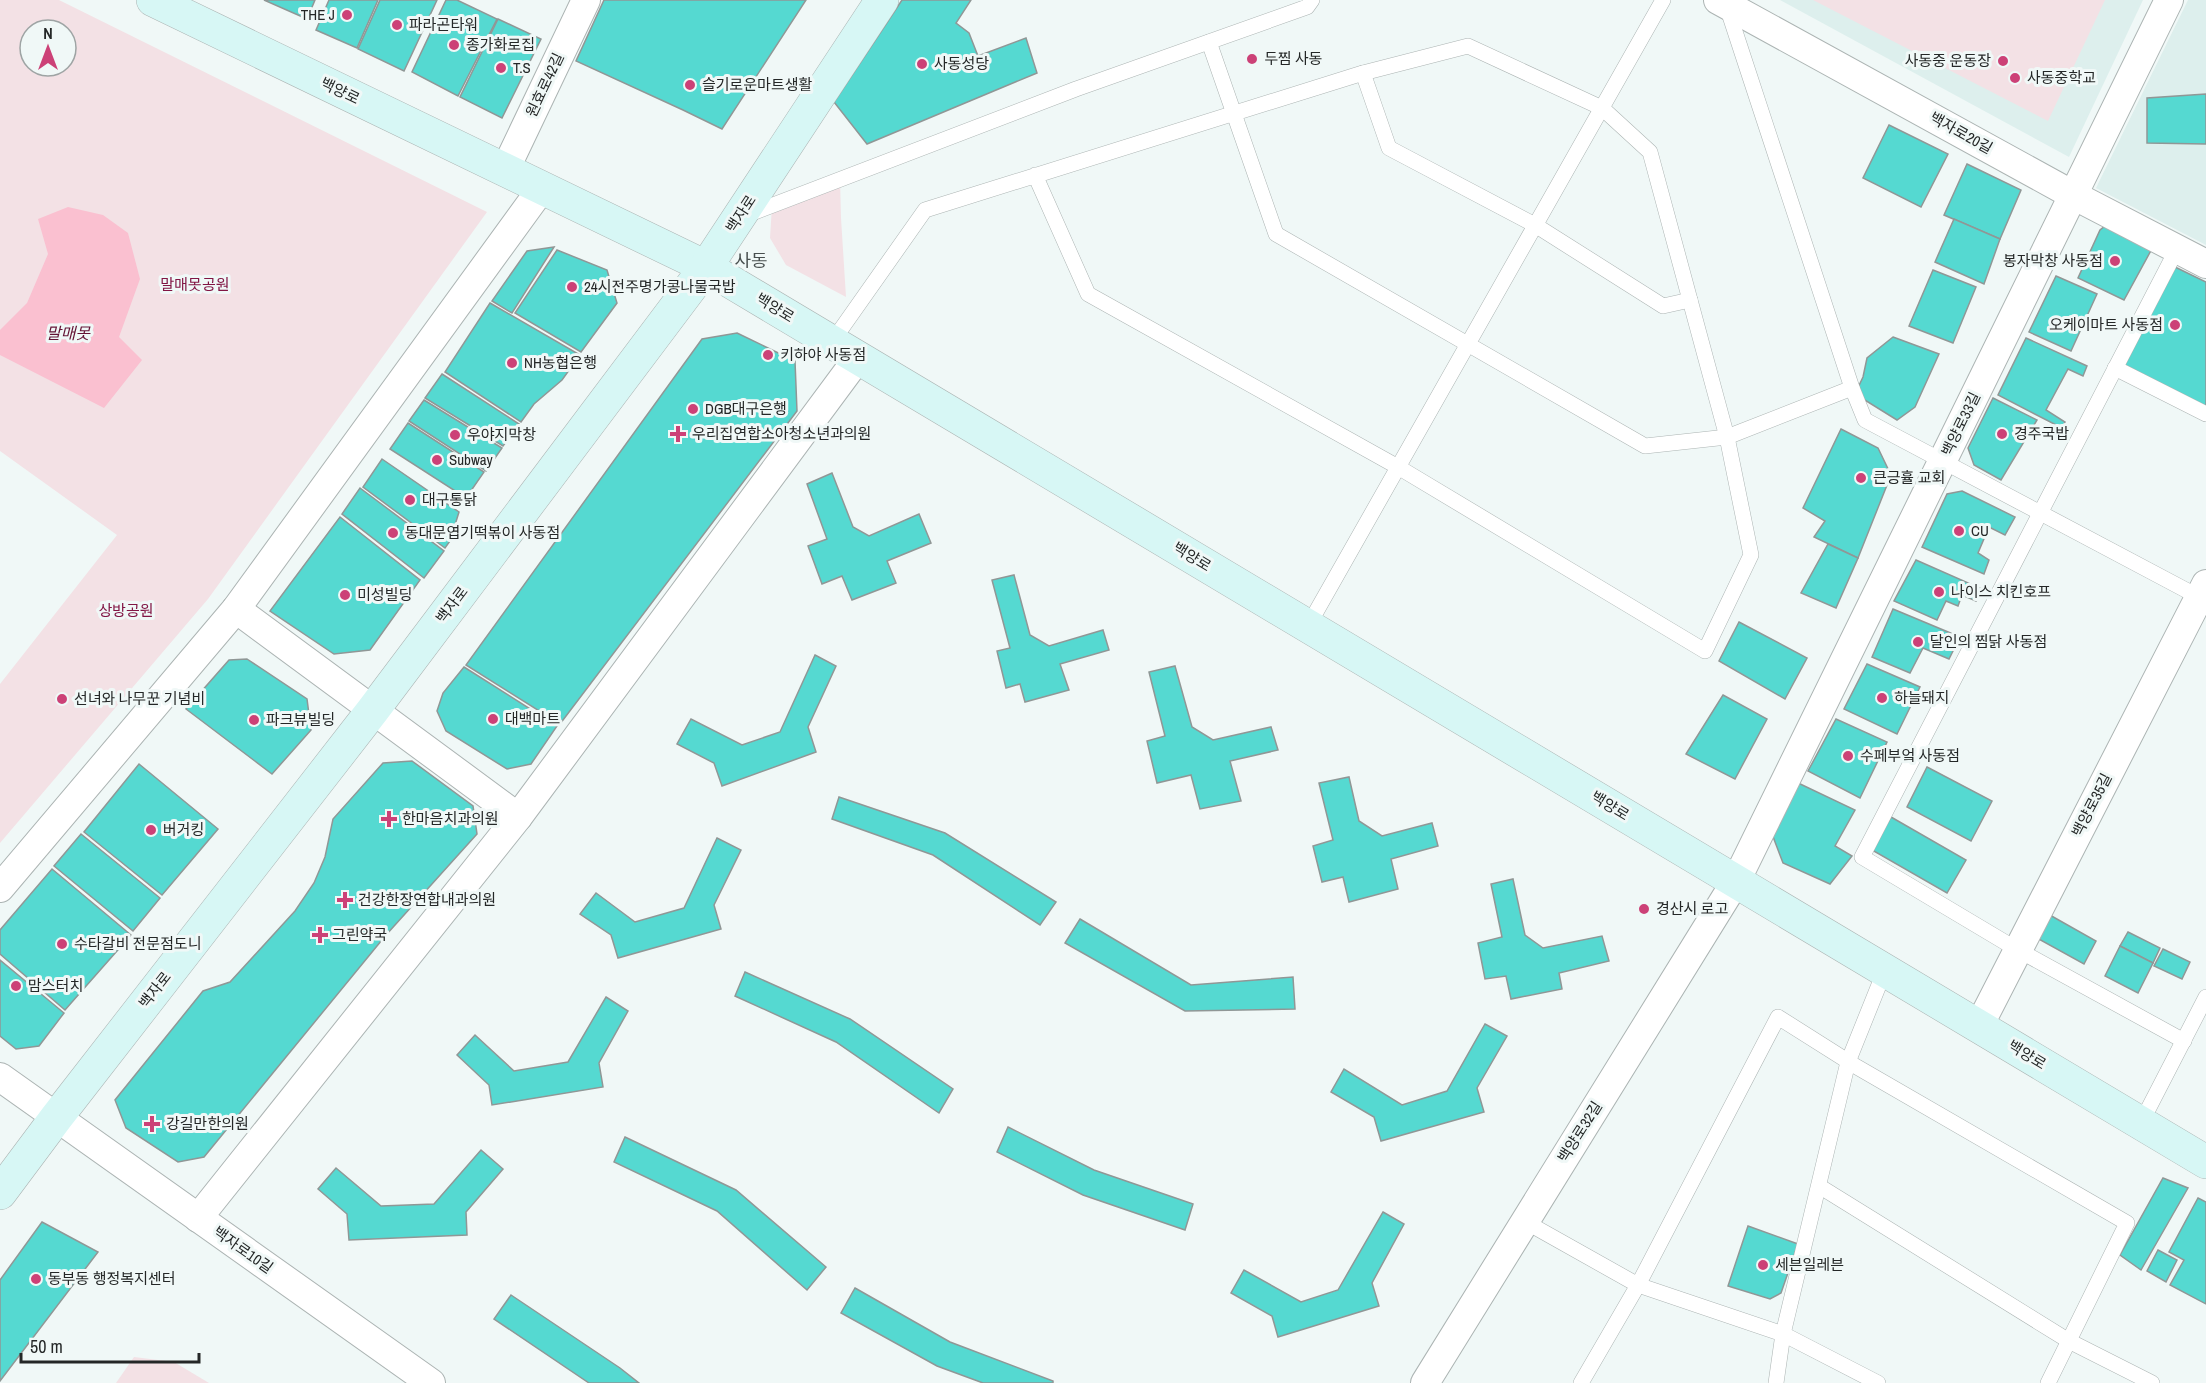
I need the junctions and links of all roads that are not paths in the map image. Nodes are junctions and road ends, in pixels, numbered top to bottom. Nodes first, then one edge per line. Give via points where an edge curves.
1 (153, 0) edge
2 (586, 0) edge
3 (1312, 0) edge
4 (1663, 0) edge
5 (2169, 0) edge
6 (877, 1) edge
7 (1722, 2) edge
8 (1209, 42) junction
9 (1363, 73) junction
10 (1602, 108) junction
11 (1233, 114) junction
12 (505, 170) junction
13 (1035, 176) junction
14 (542, 188) junction
15 (2073, 195) junction
16 (739, 218) junction
17 (1535, 225) junction
18 (2177, 249) junction
19 (2206, 264) edge
20 (706, 267) junction
21 (1690, 300) junction
22 (1468, 343) junction
23 (845, 350) junction
24 (2115, 368) junction
25 (1852, 388) junction
26 (2206, 414) edge
27 (1727, 437) junction
28 (1943, 462) junction
29 (1398, 467) junction
30 (2040, 514) junction
31 (2203, 591) edge
32 (236, 609) junction
33 (1308, 626) junction
34 (373, 710) junction
35 (518, 817) junction
36 (1736, 881) junction
37 (0, 888) edge
38 (2018, 950) junction
39 (1885, 970) junction
40 (2206, 998) edge
41 (1979, 1026) junction
42 (2184, 1041) junction
43 (1848, 1062) junction
44 (0, 1077) edge
45 (56, 1118) junction
46 (2141, 1123) junction
47 (2206, 1162) edge
48 (1818, 1186) junction
49 (0, 1193) edge
50 (198, 1218) junction
51 (1524, 1221) junction
52 (1638, 1285) junction
53 (1783, 1334) junction
54 (2069, 1341) junction
55 (430, 1383) edge
56 (1425, 1383) edge
57 (1581, 1383) edge
58 (1776, 1383) edge
59 (1878, 1383) edge
60 (2048, 1383) edge
61 (2152, 1383) edge

1 - 12 street, 백양로
2 - 12 street, 원효로42길
3 - 8 lane via 1307,7
4 - 10 lane
5 - 15 street, 백양로33길
6 - 16 street, 백자로
7 - 15 street, 백자로20길
7 - 25 lane
8 - 11 lane
8 - 16 lane
9 - 10 lane via 1468,46
9 - 11 lane
9 - 17 lane via 1389,148
10 - 17 lane
10 - 21 lane via 1650,152
11 - 13 lane
11 - 22 lane via 1275,234
12 - 14 street, 백양로
13 - 23 lane via 925,210
13 - 29 lane via 1088,294
14 - 20 street, 백양로
14 - 32 street
15 - 18 street, 백자로20길
15 - 28 street, 백양로33길
16 - 20 street, 백자로
17 - 21 lane via 1663,306
17 - 22 lane
18 - 19 street, 백자로20길
18 - 24 lane
20 - 23 street, 백양로
20 - 34 street, 백자로
21 - 27 lane
22 - 27 lane via 1645,446
22 - 29 lane
23 - 33 street, 백양로
23 - 35 street
24 - 26 lane
24 - 30 lane
25 - 27 lane
25 - 28 lane via 1865,420
27 - 29 lane via 1751,555 1705,651
28 - 30 lane
28 - 36 street, 백양로33길
29 - 33 lane
30 - 31 lane
30 - 38 lane via 1862,857
31 - 38 street, 백양로35길
32 - 34 street
32 - 37 street
33 - 36 street, 백양로
34 - 35 street
34 - 45 street, 백자로
35 - 50 street
36 - 39 street, 백양로
36 - 51 street, 백양로32길
38 - 41 street, 백양로35길
38 - 42 lane
39 - 41 street, 백양로
39 - 43 lane
40 - 42 lane
41 - 46 street, 백양로
42 - 46 lane
43 - 48 lane
43 - 52 lane via 1778,1017
43 - 54 lane via 2127,1223
44 - 45 street, 백자로10길
45 - 49 street, 백자로
45 - 50 street, 백자로10길
46 - 47 street, 백양로
48 - 53 lane
48 - 54 lane
50 - 55 street, 백자로10길
51 - 52 lane
51 - 56 street, 백양로32길
52 - 53 lane
52 - 57 lane
53 - 58 lane
53 - 59 lane
54 - 60 lane
54 - 61 lane

